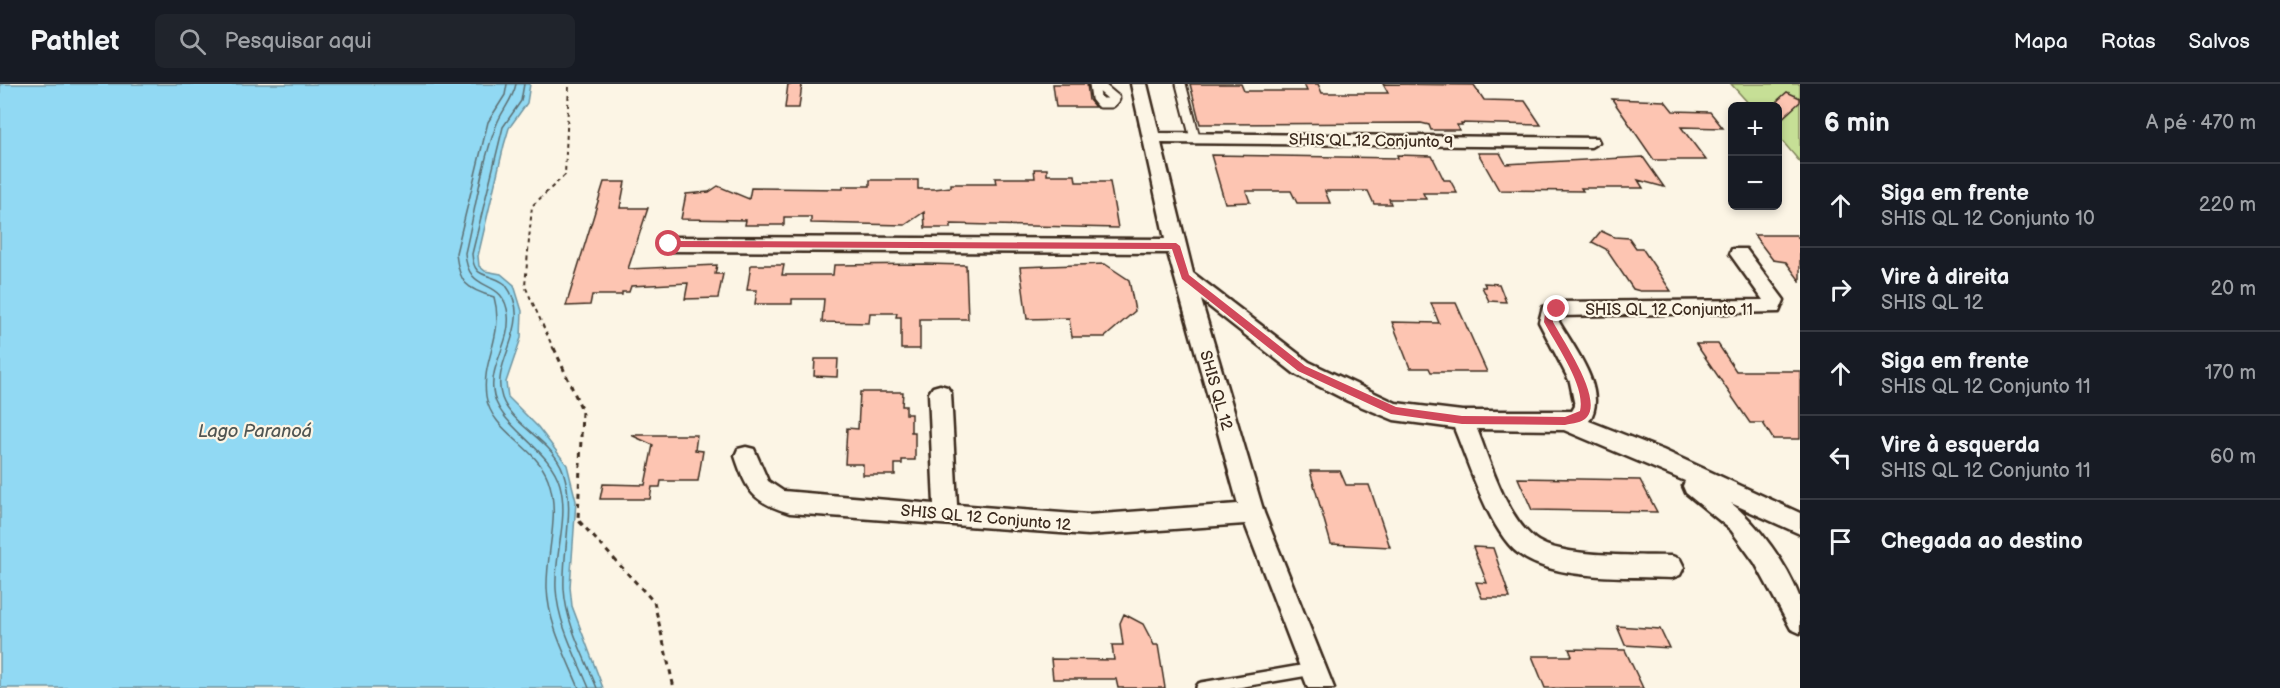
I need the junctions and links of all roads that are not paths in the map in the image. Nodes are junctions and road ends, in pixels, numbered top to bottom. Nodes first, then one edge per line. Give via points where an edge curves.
1 (1139, 84) edge
2 (1181, 84) edge
3 (1152, 138) junction
4 (1195, 138) junction
5 (1591, 142) dead end
6 (669, 244) dead end
7 (1176, 246) junction
8 (1739, 254) dead end
9 (1185, 277) junction
10 (940, 393) dead end
11 (1462, 420) junction
12 (1565, 421) junction
13 (746, 456) dead end
14 (1655, 457) junction
15 (946, 513) junction
16 (1252, 513) junction
17 (1800, 524) edge
18 (1672, 567) dead end
19 (1800, 621) edge
20 (1317, 679) edge
21 (1202, 688) edge

1 - 3 street, SHIS QL 12
2 - 4 lane
3 - 4 street, SHIS QL 12 Conjunto 9
3 - 7 street, SHIS QL 12
4 - 5 street, SHIS QL 12 Conjunto 9
6 - 7 street
7 - 9 street, SHIS QL 12
8 - 12 street, SHIS QL 12 Conjunto 11 via 1770,292 1772,307 1669,306 1550,312 1549,322 1581,382 1587,402 1579,418
9 - 11 street via 1302,368 1394,411
9 - 16 street, SHIS QL 12
10 - 15 street
11 - 12 street
11 - 18 street via 1501,508 1527,546 1553,559
12 - 14 street
13 - 15 street, SHIS QL 12 Conjunto 12 via 762,493 773,499
14 - 17 street
14 - 19 street via 1739,523
15 - 16 street, SHIS QL 12 Conjunto 12 via 1088,525
16 - 20 street, SHIS QL 12
20 - 21 lane

